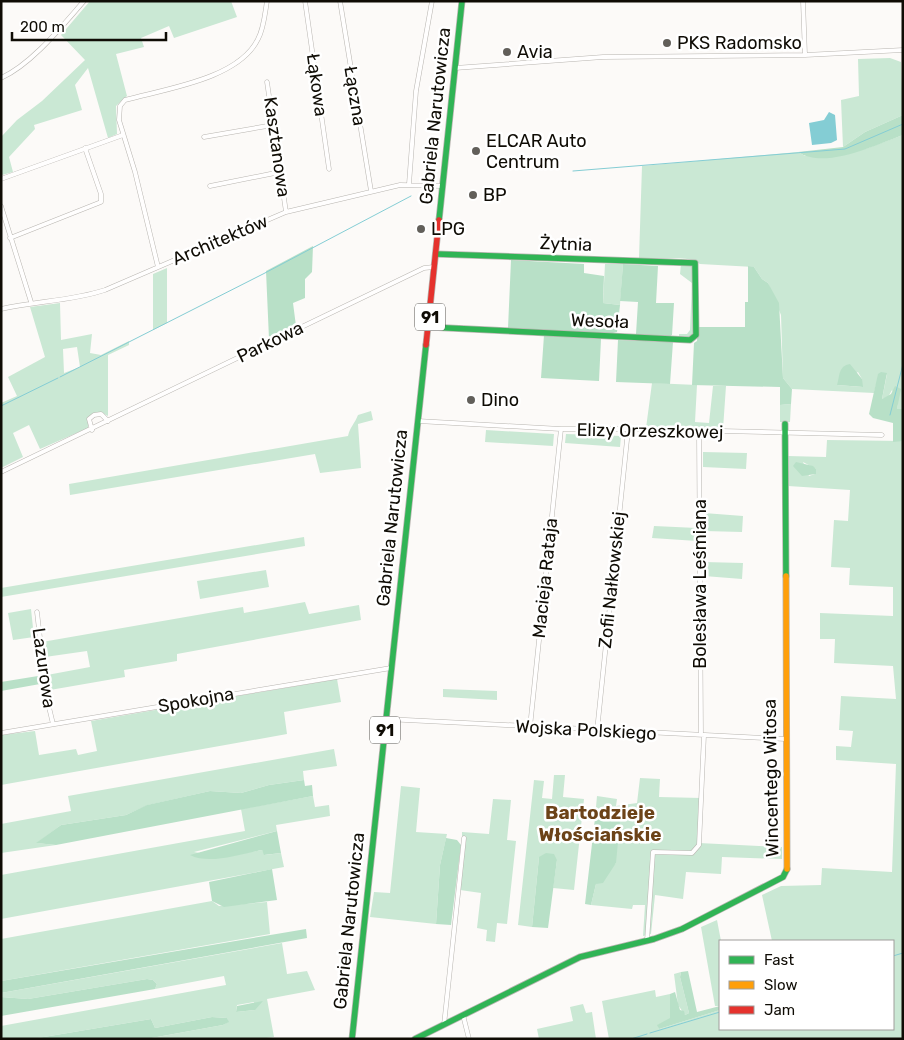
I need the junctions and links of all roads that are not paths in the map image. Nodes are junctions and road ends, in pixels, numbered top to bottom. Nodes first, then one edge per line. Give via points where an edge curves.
1 (84, 1) edge
2 (267, 1) edge
3 (305, 1) edge
4 (340, 1) edge
5 (432, 1) edge
6 (462, 1) edge
7 (803, 1) edge
8 (903, 50) edge
9 (805, 55) junction
10 (455, 68) junction
11 (1, 78) edge
12 (267, 82) dead end
13 (273, 125) junction
14 (123, 135) junction
15 (204, 137) dead end
16 (85, 148) junction
17 (329, 170) dead end
18 (280, 172) junction
19 (1, 179) edge
20 (409, 184) junction
21 (210, 186) dead end
22 (443, 186) junction
23 (372, 191) junction
24 (1, 206) edge
25 (286, 212) junction
26 (10, 238) junction
27 (436, 254) junction
28 (695, 263) joint
29 (158, 267) junction
30 (434, 267) junction
31 (31, 302) junction
32 (1, 309) edge
33 (428, 327) junction
34 (418, 421) junction
35 (108, 422) junction
36 (786, 424) dead end
37 (561, 429) junction
38 (92, 430) junction
39 (628, 430) junction
40 (699, 432) junction
41 (785, 433) junction
42 (882, 436) dead end
43 (1, 472) edge
44 (36, 612) dead end
45 (392, 668) junction
46 (386, 719) junction
47 (53, 724) junction
48 (530, 727) junction
49 (597, 731) junction
50 (1, 733) edge
51 (703, 735) junction
52 (785, 739) junction
53 (464, 838) dead end
54 (647, 941) junction
55 (463, 1015) junction
56 (444, 1025) junction
57 (352, 1039) edge
58 (415, 1039) edge
59 (469, 1039) edge

1 - 11 street via 47,41
2 - 14 street via 259,38 251,50 220,72 126,100 120,106
3 - 17 street, Łąkowa
4 - 23 street, Łączna
5 - 20 street via 416,91
6 - 10 street, Gabriela Narutowicza / 91
7 - 9 street
8 - 9 street
9 - 10 street via 603,57
10 - 22 street, Gabriela Narutowicza / 91
12 - 13 street, Kasztanowa
13 - 15 street
13 - 18 street, Kasztanowa
14 - 16 street
14 - 29 street
16 - 19 street
16 - 26 street via 101,202
18 - 21 street
18 - 25 street, Kasztanowa
20 - 22 street, Architektów
20 - 23 street, Architektów
22 - 27 street, Gabriela Narutowicza / 91
23 - 25 street, Architektów
24 - 26 street
25 - 29 street, Architektów
26 - 31 street
27 - 28 street, Żytnia
27 - 30 street, Gabriela Narutowicza / 91
28 - 33 street, Wesoła via 696,335 690,340
29 - 31 street, Architektów via 91,295
30 - 33 street, Gabriela Narutowicza / 91
30 - 35 street, Parkowa via 416,272
31 - 32 street, Architektów
33 - 34 street, Gabriela Narutowicza / 91
34 - 37 street, Elizy Orzeszkowej
34 - 45 street, Gabriela Narutowicza / 91
35 - 38 street, Parkowa
35 - 38 street via 102,414 94,415 89,419
36 - 41 street, Wincentego Witosa
37 - 39 street, Elizy Orzeszkowej
37 - 48 street, Macieja Rataja
38 - 43 street, Parkowa
39 - 40 street, Elizy Orzeszkowej
39 - 49 street, Zofii Nałkowskiej
40 - 41 street, Elizy Orzeszkowej
40 - 51 street, Bolesława Leśmiana
41 - 42 street, Elizy Orzeszkowej
41 - 52 street, Wincentego Witosa
44 - 47 street, Lazurowa
45 - 46 street, Gabriela Narutowicza / 91
45 - 47 street, Spokojna
46 - 48 street, Wojska Polskiego
46 - 57 street, Gabriela Narutowicza / 91
47 - 50 street, Spokojna
48 - 49 street, Wojska Polskiego
49 - 51 street, Wojska Polskiego
51 - 52 street, Wojska Polskiego
51 - 54 street, Bolesława Leśmiana via 699,845 692,853 653,852
52 - 54 street, Wincentego Witosa via 787,870 783,878 682,929
53 - 56 street
54 - 55 street, Wincentego Witosa via 580,956
55 - 56 street, Wincentego Witosa
55 - 59 street
56 - 58 street, Wincentego Witosa

